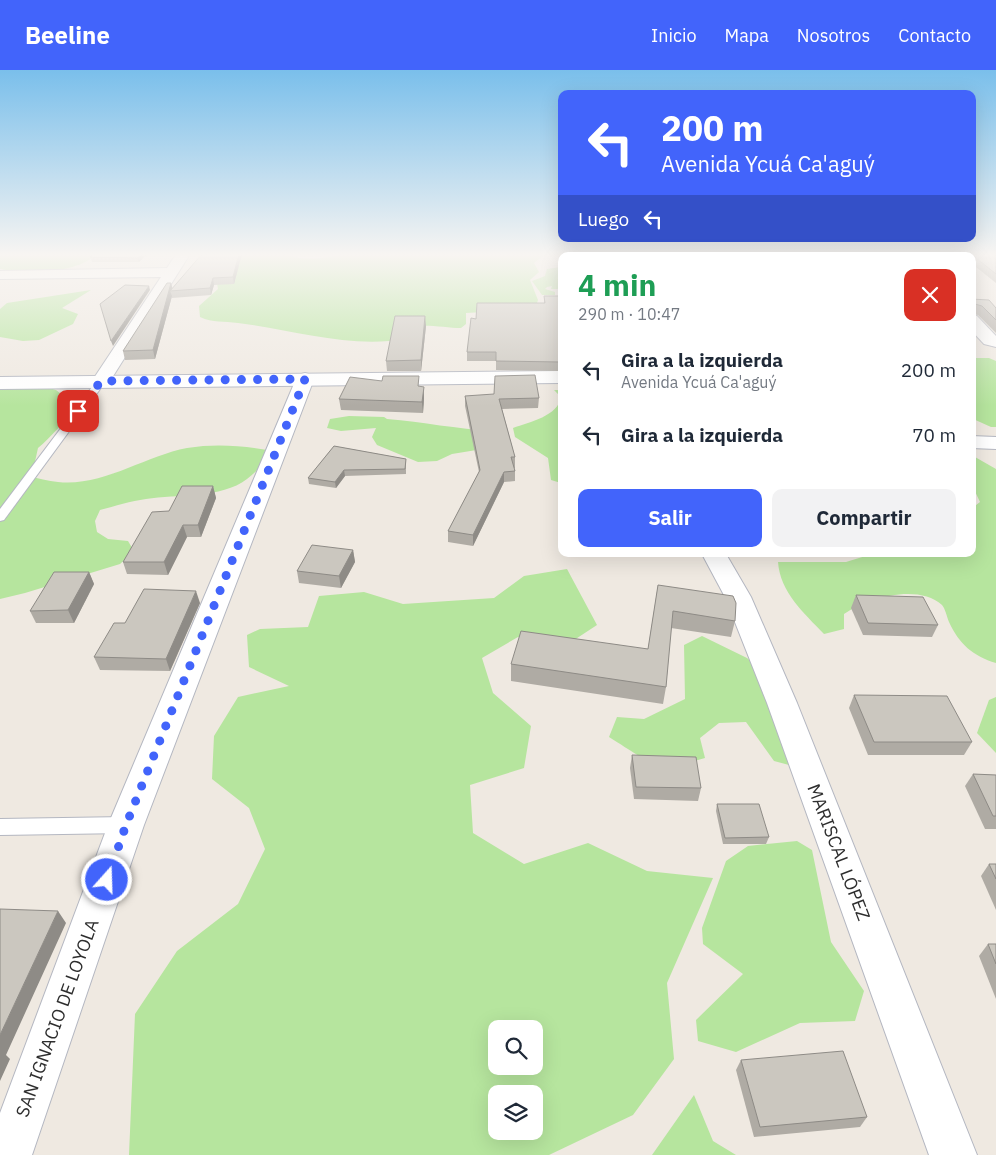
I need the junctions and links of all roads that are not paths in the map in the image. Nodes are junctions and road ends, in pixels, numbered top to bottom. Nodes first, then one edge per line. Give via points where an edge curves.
1 (151, 305) edge
2 (976, 325) edge
3 (996, 342) edge
4 (558, 377) edge
5 (305, 379) junction
6 (101, 381) junction
7 (0, 383) edge
8 (976, 442) edge
9 (996, 443) edge
10 (0, 517) edge
11 (716, 557) edge
12 (126, 825) junction
13 (0, 827) edge
14 (8, 1155) edge
15 (954, 1155) edge

1 - 6 street
2 - 3 street
4 - 5 street
5 - 6 street
5 - 12 street, SAN IGNACIO DE LOYOLA
6 - 7 street
6 - 10 lane
8 - 9 street
11 - 15 street, MARISCAL LÓPEZ via 738,597 782,703
12 - 13 lane
12 - 14 street, SAN IGNACIO DE LOYOLA

